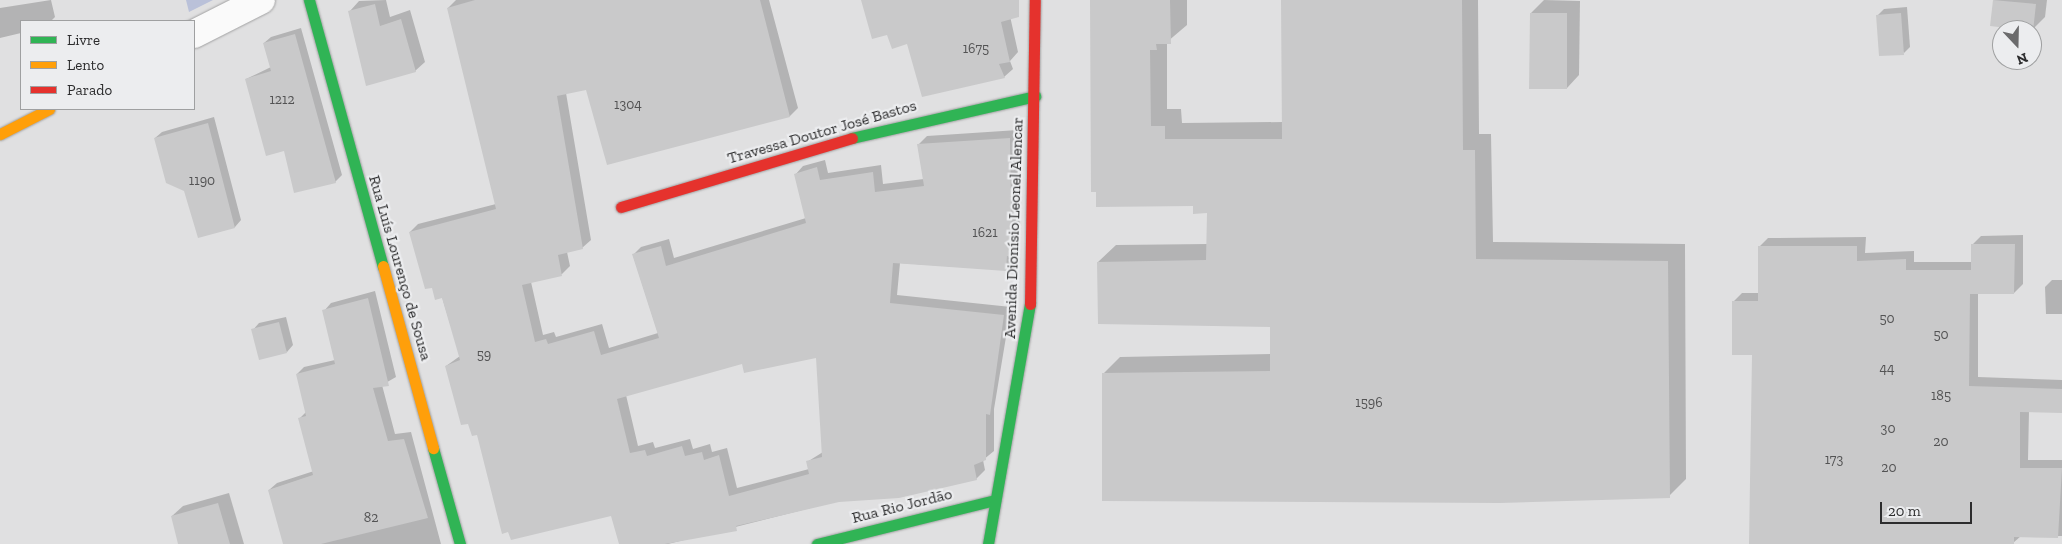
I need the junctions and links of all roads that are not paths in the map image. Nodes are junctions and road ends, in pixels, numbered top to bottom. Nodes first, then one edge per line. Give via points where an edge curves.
1 (261, 0) edge
2 (308, 0) edge
3 (1035, 0) edge
4 (195, 33) edge
5 (1035, 96) junction
6 (47, 110) edge
7 (0, 134) edge
8 (621, 207) dead end
9 (995, 500) junction
10 (460, 544) edge
11 (817, 544) edge
12 (988, 544) edge

1 - 4 street
2 - 10 street, Rua Luís Lourenço de Sousa
3 - 5 street, Avenida Dionísio Leonel Alencar
5 - 8 street, Travessa Doutor José Bastos via 884,128
5 - 9 street, Avenida Dionísio Leonel Alencar via 1030,303
6 - 7 street
9 - 11 street, Rua Rio Jordão
9 - 12 street, Avenida Dionísio Leonel Alencar

